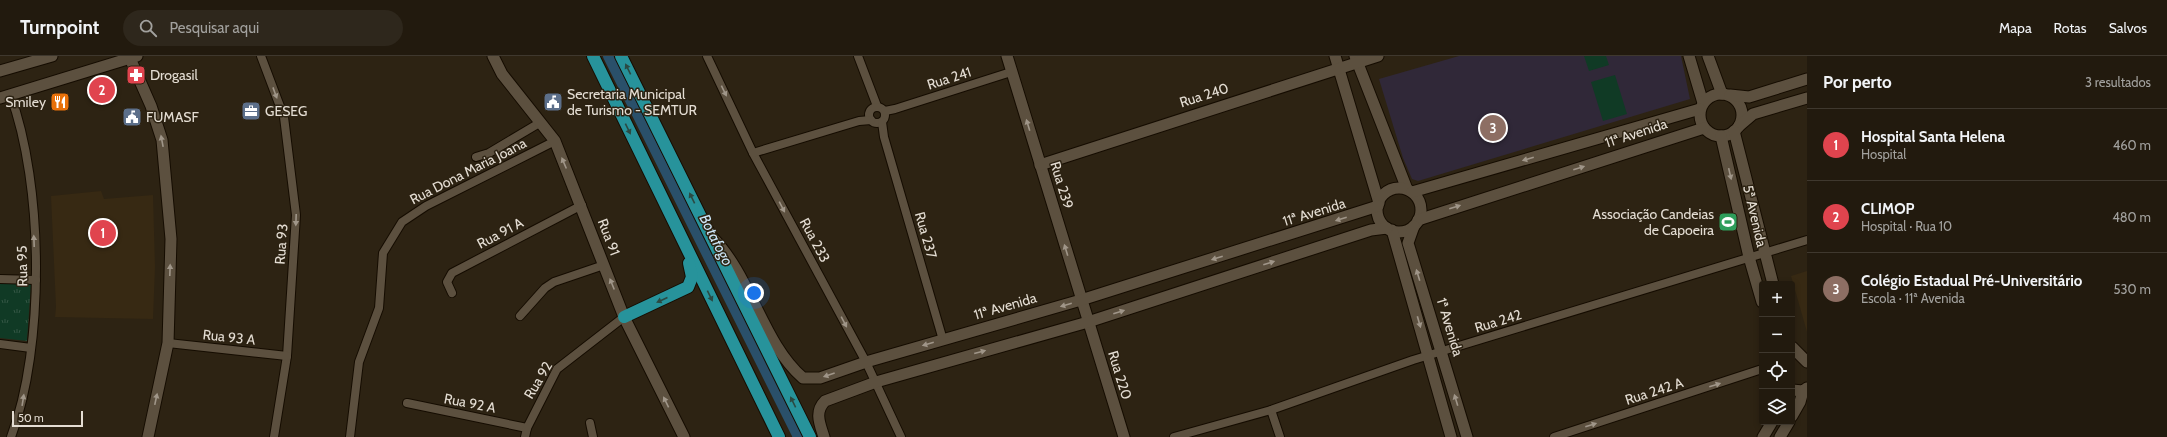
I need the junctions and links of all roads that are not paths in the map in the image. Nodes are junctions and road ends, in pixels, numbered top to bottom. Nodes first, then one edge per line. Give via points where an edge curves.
1 (52, 56) edge
2 (262, 56) edge
3 (493, 56) edge
4 (593, 56) edge
5 (622, 56) edge
6 (707, 56) edge
7 (858, 56) edge
8 (1007, 56) edge
9 (1335, 56) edge
10 (1378, 56) edge
11 (1689, 56) edge
12 (1708, 56) edge
13 (132, 57) edge
14 (1357, 60) edge
15 (1340, 70) junction
16 (0, 71) edge
17 (1012, 72) junction
18 (1807, 79) edge
19 (1726, 94) junction
20 (5, 96) edge
21 (1807, 98) edge
22 (1702, 106) junction
23 (877, 113) junction
24 (541, 122) junction
25 (1704, 128) junction
26 (1736, 130) junction
27 (1721, 136) junction
28 (555, 141) junction
29 (753, 153) junction
30 (478, 156) dead end
31 (1040, 165) junction
32 (657, 189) junction
33 (1409, 191) junction
34 (1378, 204) junction
35 (582, 206) junction
36 (1416, 223) junction
37 (1390, 229) junction
38 (710, 235) junction
39 (1807, 240) edge
40 (1765, 254) junction
41 (1749, 257) junction
42 (604, 265) junction
43 (0, 279) edge
44 (36, 280) junction
45 (1772, 281) edge
46 (1759, 292) edge
47 (452, 293) dead end
48 (1081, 300) junction
49 (520, 316) dead end
50 (624, 317) junction
51 (1088, 322) junction
52 (944, 340) junction
53 (0, 344) edge
54 (168, 344) junction
55 (31, 348) junction
56 (1795, 350) edge
57 (1441, 351) junction
58 (1428, 355) junction
59 (288, 356) junction
60 (866, 362) junction
61 (1807, 362) edge
62 (1759, 370) edge
63 (876, 382) junction
64 (1801, 389) edge
65 (407, 403) dead end
66 (1795, 407) edge
67 (1270, 410) junction
68 (590, 423) dead end
69 (1770, 425) edge
70 (1787, 425) edge
71 (527, 428) junction
72 (11, 437) edge
73 (148, 437) edge
74 (274, 437) edge
75 (350, 437) edge
76 (525, 437) edge
77 (593, 437) edge
78 (684, 437) edge
79 (779, 437) edge
80 (810, 437) edge
81 (824, 437) edge
82 (901, 437) edge
83 (1124, 437) edge
84 (1174, 437) edge
85 (1280, 437) edge
86 (1451, 437) edge
87 (1467, 437) edge
88 (1554, 437) edge
89 (1763, 437) edge
90 (1780, 437) edge

1 - 16 main road
2 -> 59 street, Rua 93 via 284,117 296,215
3 - 24 main road, Rua 91 via 502,74
4 -> 32 main road
38 -> 5 main road
6 -> 29 street, Rua 233
7 - 23 street, Rua 237
8 - 17 main road, Rua 239
9 - 15 main road
10 - 14 main road, Rua 240
11 - 22 main road
12 - 19 main road
13 - 20 main road
54 -> 13 main road via 171,239 162,140
14 - 15 main road, Rua 240
14 - 33 main road
15 - 31 main road, Rua 240 via 1267,90
15 - 34 main road
17 - 23 street, Rua 241 via 894,110
31 -> 17 main road, Rua 239
18 - 19 main road via 1749,97
19 - 22 main road via 1711,96
19 - 26 main road via 1735,99 1742,110 1741,122
44 -> 20 street, Rua 95 via 31,191 20,130
21 - 26 main road via 1753,114
22 - 25 main road via 1700,116
22 -> 33 main road, 11ª Avenida
23 - 29 street, Rua 241 via 859,121
23 - 52 street, Rua 237
24 - 28 main road, Rua 91
24 - 30 street, Rua Dona Maria Joana
25 - 27 main road
36 -> 25 main road, 11ª Avenida
26 - 27 main road
26 - 40 main road, 5ª Avenida
27 -> 41 main road, 5ª Avenida
35 -> 28 main road, Rua 91
28 - 75 street, Rua Dona Maria Joana via 426,206 402,222 383,253 379,308 359,362
29 -> 60 street, Rua 233
48 -> 31 main road, Rua 239
32 -> 50 main road via 661,206 688,260 692,282 679,293
32 -> 79 main road
33 - 34 main road via 1394,189 1387,192
33 - 36 main road via 1420,203 1420,215
34 - 37 main road via 1380,220
34 -> 48 main road, 11ª Avenida
35 - 42 main road, Rua 91
35 - 47 street, Rua 91 A via 452,273 447,282
36 - 37 main road via 1404,231
57 -> 36 main road, 1ª Avenida via 1408,243
51 -> 37 main road via 1371,230
37 -> 58 main road, 1ª Avenida
60 -> 38 main road, 11ª Avenida via 820,378 804,378 793,369 775,341 727,253
80 -> 38 main road
39 - 40 street, Rua 242
40 - 41 street, Rua 242
40 - 45 main road, 5ª Avenida
41 - 46 main road, 5ª Avenida
41 - 57 street, Rua 242
42 - 49 street via 554,282 545,288
50 -> 42 main road, Rua 91
43 - 44 street
44 - 55 street, Rua 95
48 - 51 main road, Rua 239
48 -> 52 main road, 11ª Avenida
50 - 71 street, Rua 92 via 556,369
78 -> 50 main road, Rua 91
63 -> 51 main road
51 - 83 main road, Rua 220
52 -> 60 main road, 11ª Avenida
53 - 55 street
54 - 59 street, Rua 93 A
73 -> 54 main road
72 -> 55 street, Rua 95 via 21,411
56 - 61 main road
57 - 58 street, Rua 242
87 -> 57 main road, 1ª Avenida
58 - 67 street, Rua 242
58 - 86 main road, 1ª Avenida
59 - 74 street, Rua 93
60 - 63 street, Rua 233
88 -> 62 street, Rua 242 A
63 - 81 main road via 825,401 818,414
63 - 82 street, Rua 233
64 - 66 main road
65 - 71 street, Rua 92 A
67 - 84 street, Rua 242
67 - 85 street
68 - 77 street
69 - 89 main road
70 - 90 main road
71 - 76 street, Rua 92

